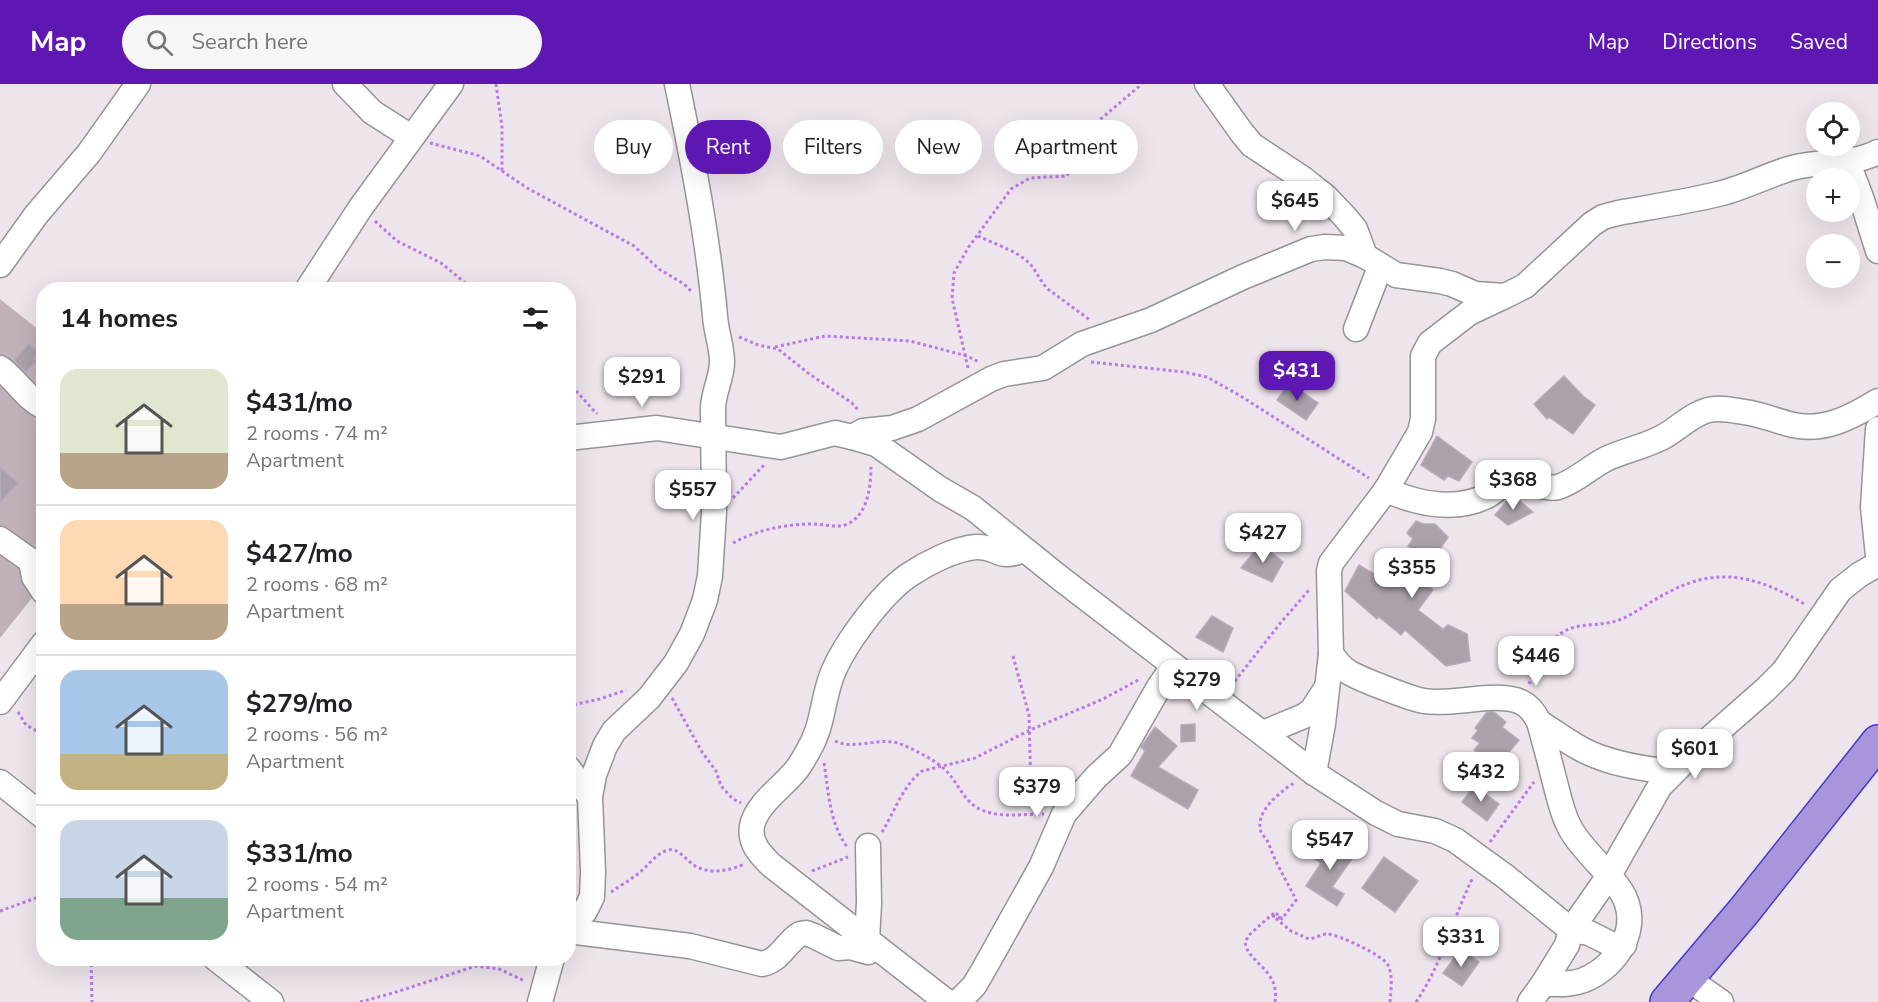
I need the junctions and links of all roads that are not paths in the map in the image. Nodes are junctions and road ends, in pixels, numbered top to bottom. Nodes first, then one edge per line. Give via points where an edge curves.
1 (138, 84) edge
2 (345, 84) edge
3 (451, 84) edge
4 (677, 84) edge
5 (1207, 84) edge
6 (411, 137) junction
7 (1878, 152) edge
8 (1848, 163) junction
9 (1878, 251) edge
10 (1375, 262) junction
11 (0, 265) edge
12 (313, 282) edge
13 (1505, 296) junction
14 (1356, 329) dead end
15 (0, 368) edge
16 (1878, 401) edge
17 (36, 402) edge
18 (1878, 429) edge
19 (714, 436) junction
20 (576, 437) edge
21 (864, 437) junction
22 (1386, 489) junction
23 (0, 539) edge
24 (1024, 550) junction
25 (1878, 556) edge
26 (36, 560) edge
27 (1878, 564) edge
28 (36, 654) edge
29 (1331, 654) junction
30 (1173, 666) junction
31 (1352, 674) junction
32 (1327, 687) junction
33 (4, 696) edge
34 (1539, 722) junction
35 (1263, 733) junction
36 (1878, 742) edge
37 (1673, 772) junction
38 (1314, 773) junction
39 (576, 779) edge
40 (0, 782) edge
41 (590, 797) junction
42 (36, 811) edge
43 (868, 846) road end
44 (1608, 877) junction
45 (576, 920) edge
46 (1571, 930) junction
47 (576, 931) edge
48 (872, 943) junction
49 (1624, 945) junction
50 (225, 966) edge
51 (550, 966) edge
52 (1677, 990) edge
53 (1537, 993) edge
54 (541, 996) edge
55 (271, 1002) edge
56 (947, 1002) edge
57 (958, 1002) edge
58 (1721, 1002) edge

1 - 11 street
2 - 6 street via 372,112
3 - 6 street
4 - 19 street via 705,232 722,362 714,398
5 - 10 street via 1252,145 1326,197 1355,229
6 - 12 street
7 - 8 street
8 - 9 street
8 - 13 street via 1814,163 1719,194 1603,218 1524,286
10 - 13 street via 1404,277 1452,284 1475,294
10 - 14 street via 1377,275
10 - 21 street via 1346,248 1311,249 1151,320 1098,338 1043,368 991,379 918,419
13 - 22 street via 1469,313 1430,343 1423,356 1420,432
15 - 17 street
16 - 22 street via 1855,416 1811,427 1742,411 1708,410 1661,438 1603,461 1559,487 1536,486 1515,479 1485,497 1439,505 1408,499
18 - 25 street via 1873,507
19 - 20 street via 657,428
19 - 21 street via 770,446 790,446 835,433
19 - 41 street via 710,576 699,620 664,680 614,731 605,746
21 - 24 street via 973,508
22 - 29 street via 1331,563
23 - 26 street
24 - 30 street
24 - 48 street via 1007,555 976,547 908,575 888,594 846,645 834,668 817,733 797,769 765,802 752,824 752,840 759,853
27 - 37 street via 1840,590 1778,677
28 - 33 street
29 - 31 street
29 - 32 street
30 - 35 street
30 - 57 street via 1120,755 1064,814 1041,867 984,969
31 - 32 street
31 - 34 street via 1423,701 1522,702
32 - 35 street via 1304,716
32 - 38 street
34 - 37 street via 1584,750 1609,760 1644,770
34 - 44 street via 1569,826
35 - 38 street
36 - 52 highway
37 - 44 street via 1651,799
38 - 46 street via 1398,824 1435,831 1455,840
39 - 41 street
40 - 42 street
41 - 45 street via 592,897
43 - 48 street
44 - 46 street
44 - 49 street via 1627,904 1629,933
46 - 49 street
46 - 53 street via 1567,945
47 - 48 street via 690,946 762,964 780,955 800,934 806,933 838,948 868,952
48 - 56 street
49 - 53 street via 1585,979
50 - 55 street
51 - 54 street
52 - 58 street

